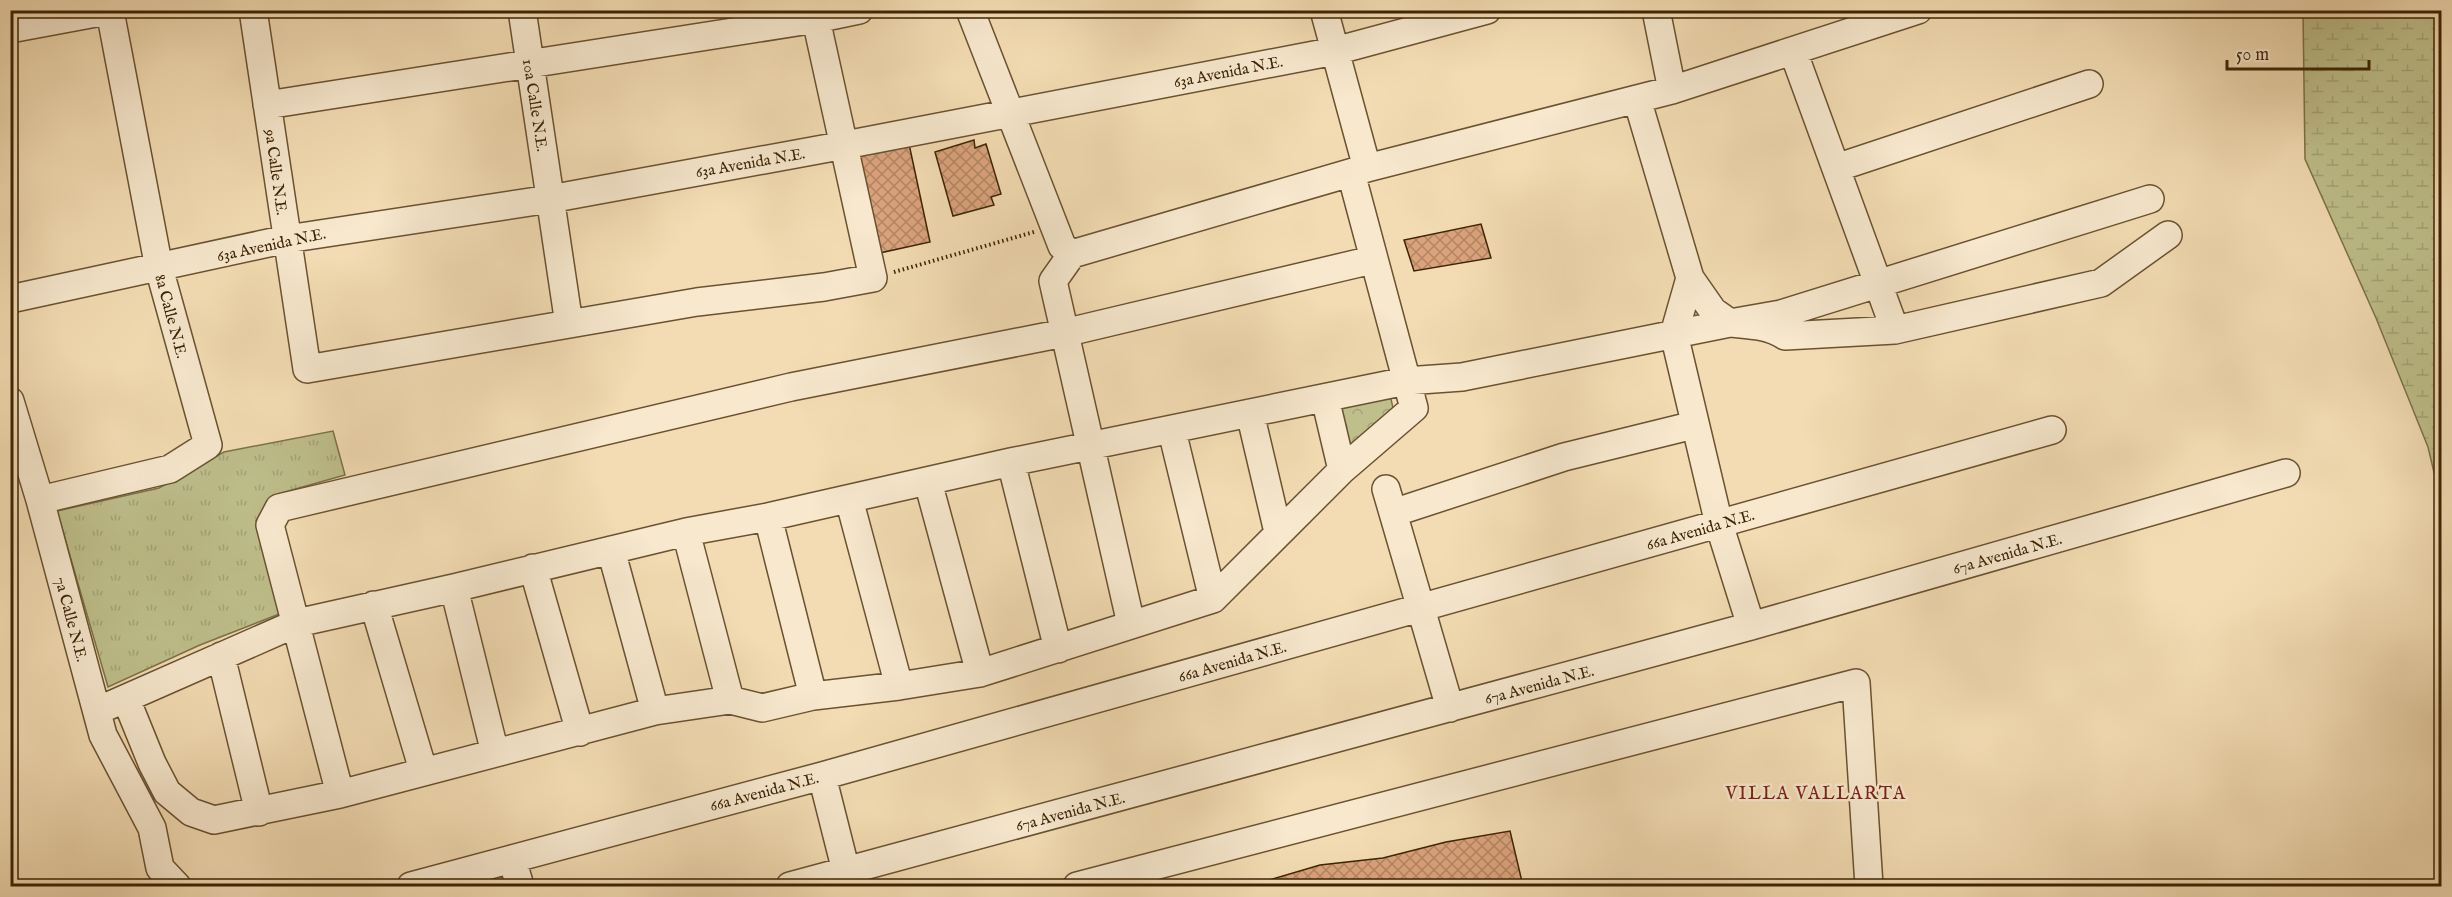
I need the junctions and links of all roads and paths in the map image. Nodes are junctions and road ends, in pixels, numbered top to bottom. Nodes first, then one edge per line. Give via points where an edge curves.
1 (253, 10) edge
2 (522, 10) edge
3 (859, 10) edge
4 (970, 10) edge
5 (1324, 10) edge
6 (1487, 10) edge
7 (1656, 10) edge
8 (1918, 10) edge
9 (111, 11) edge
10 (78, 13) edge
11 (815, 15) edge
12 (10, 29) edge
13 (1335, 51) junction
14 (1793, 51) junction
15 (530, 64) junction
16 (2089, 84) dead end
17 (1672, 90) junction
18 (1637, 99) junction
19 (267, 105) junction
20 (1010, 112) junction
21 (845, 145) junction
22 (1836, 168) junction
23 (1359, 170) junction
24 (550, 199) junction
25 (2150, 199) dead end
26 (1054, 226) junction
27 (2168, 235) dead end
28 (287, 239) junction
29 (1072, 254) junction
30 (1372, 260) junction
31 (159, 268) junction
32 (873, 278) junction
33 (1690, 278) junction
34 (1878, 284) junction
35 (10, 299) edge
36 (1730, 323) junction
37 (569, 324) junction
38 (1895, 330) junction
39 (1064, 333) junction
40 (1676, 346) junction
41 (1462, 377) junction
42 (1406, 381) junction
43 (1325, 398) junction
44 (10, 401) edge
45 (1414, 408) junction
46 (1250, 413) junction
47 (1694, 425) junction
48 (2052, 430) dead end
49 (1172, 431) junction
50 (1092, 447) junction
51 (1011, 462) junction
52 (1342, 470) junction
53 (2286, 473) dead end
54 (928, 482) junction
55 (40, 500) junction
56 (849, 500) junction
57 (768, 517) junction
58 (1719, 524) junction
59 (686, 532) junction
60 (1278, 532) junction
61 (611, 550) junction
62 (533, 568) junction
63 (454, 588) junction
64 (1213, 599) junction
65 (374, 605) junction
66 (1421, 609) junction
67 (297, 623) junction
68 (1131, 624) junction
69 (1750, 626) junction
70 (1058, 649) junction
71 (221, 656) junction
72 (980, 673) junction
73 (899, 686) junction
74 (813, 696) junction
75 (126, 699) junction
76 (730, 700) junction
77 (1450, 708) junction
78 (97, 711) junction
79 (655, 711) junction
80 (580, 732) junction
81 (495, 753) junction
82 (423, 770) junction
83 (822, 776) junction
84 (340, 794) junction
85 (259, 812) junction
86 (512, 859) junction
87 (846, 871) junction
88 (168, 877) edge
89 (411, 886) edge
90 (520, 886) edge
91 (790, 886) edge
92 (1077, 886) edge
93 (1869, 886) edge

1 - 19 street, 9a Calle N.E.
2 - 15 street, 10a Calle N.E.
3 - 11 street
4 - 20 street
5 - 13 street
6 - 13 street, 63a Avenida N.E.
7 - 17 street
8 - 14 street
9 - 10 street
9 - 31 street, 8a Calle N.E.
10 - 12 street
11 - 15 street
11 - 21 street
13 - 20 street, 63a Avenida N.E.
13 - 23 street
14 - 17 street
14 - 22 street
15 - 19 street
15 - 24 street, 10a Calle N.E.
16 - 22 street
17 - 18 street
18 - 23 street
18 - 33 street
19 - 28 street, 9a Calle N.E.
20 - 21 street, 63a Avenida N.E.
20 - 26 street
21 - 24 street, 63a Avenida N.E.
21 - 32 street
22 - 34 street
23 - 29 street
23 - 30 street
24 - 28 street, 63a Avenida N.E.
24 - 37 street, 10a Calle N.E.
25 - 34 street
26 - 29 street via 1062,246
26 - 32 path
27 - 38 street via 2101,283
28 - 31 street, 63a Avenida N.E.
28 - 37 street, 9a Calle N.E. via 307,369
29 - 39 street via 1053,281
30 - 39 street
30 - 42 street
31 - 35 street, 63a Avenida N.E.
31 - 55 street, 8a Calle N.E. via 208,445 170,469
32 - 37 street
33 - 36 street via 1713,311
33 - 40 street
34 - 36 street via 1781,314
34 - 38 street
36 - 38 street via 1775,329 1785,336
36 - 40 street
39 - 50 street
39 - 67 street via 791,387 279,508 270,525
40 - 41 street
40 - 47 street
41 - 42 street
41 - 45 street
42 - 43 street
42 - 45 street
43 - 46 street
43 - 52 street
44 - 55 street, 7a Calle N.E.
45 - 52 street
46 - 49 street
46 - 60 street
47 - 58 street
47 - 66 street via 1389,501
48 - 58 street, 66a Avenida N.E.
49 - 50 street
49 - 64 street
50 - 51 street
50 - 68 street
51 - 54 street
51 - 70 street
52 - 60 street
53 - 69 street, 67a Avenida N.E.
54 - 56 street
54 - 72 street
55 - 78 street, 7a Calle N.E.
56 - 57 street
56 - 73 street
57 - 59 street
57 - 74 street
58 - 66 street, 66a Avenida N.E.
58 - 69 street
59 - 61 street
59 - 76 street
60 - 64 street
61 - 62 street
61 - 79 street
62 - 63 street
62 - 80 street
63 - 65 street
63 - 81 street
64 - 68 street
65 - 67 street
65 - 82 street
66 - 77 street
66 - 83 street, 66a Avenida N.E.
67 - 71 street
67 - 84 street
68 - 70 street
69 - 77 street, 67a Avenida N.E.
70 - 72 street
71 - 75 street
71 - 85 street
72 - 73 street
73 - 74 street
74 - 76 street via 762,708
75 - 78 street
75 - 85 street via 168,792 191,812 214,820
76 - 79 street
77 - 87 street, 67a Avenida N.E.
78 - 88 street, 7a Calle N.E. via 103,735 152,828
79 - 80 street
80 - 81 street
81 - 82 street
82 - 84 street
83 - 86 street, 66a Avenida N.E.
83 - 87 street
84 - 85 street
86 - 89 street, 66a Avenida N.E.
86 - 90 street
87 - 91 street, 67a Avenida N.E.
92 - 93 street via 1856,683

